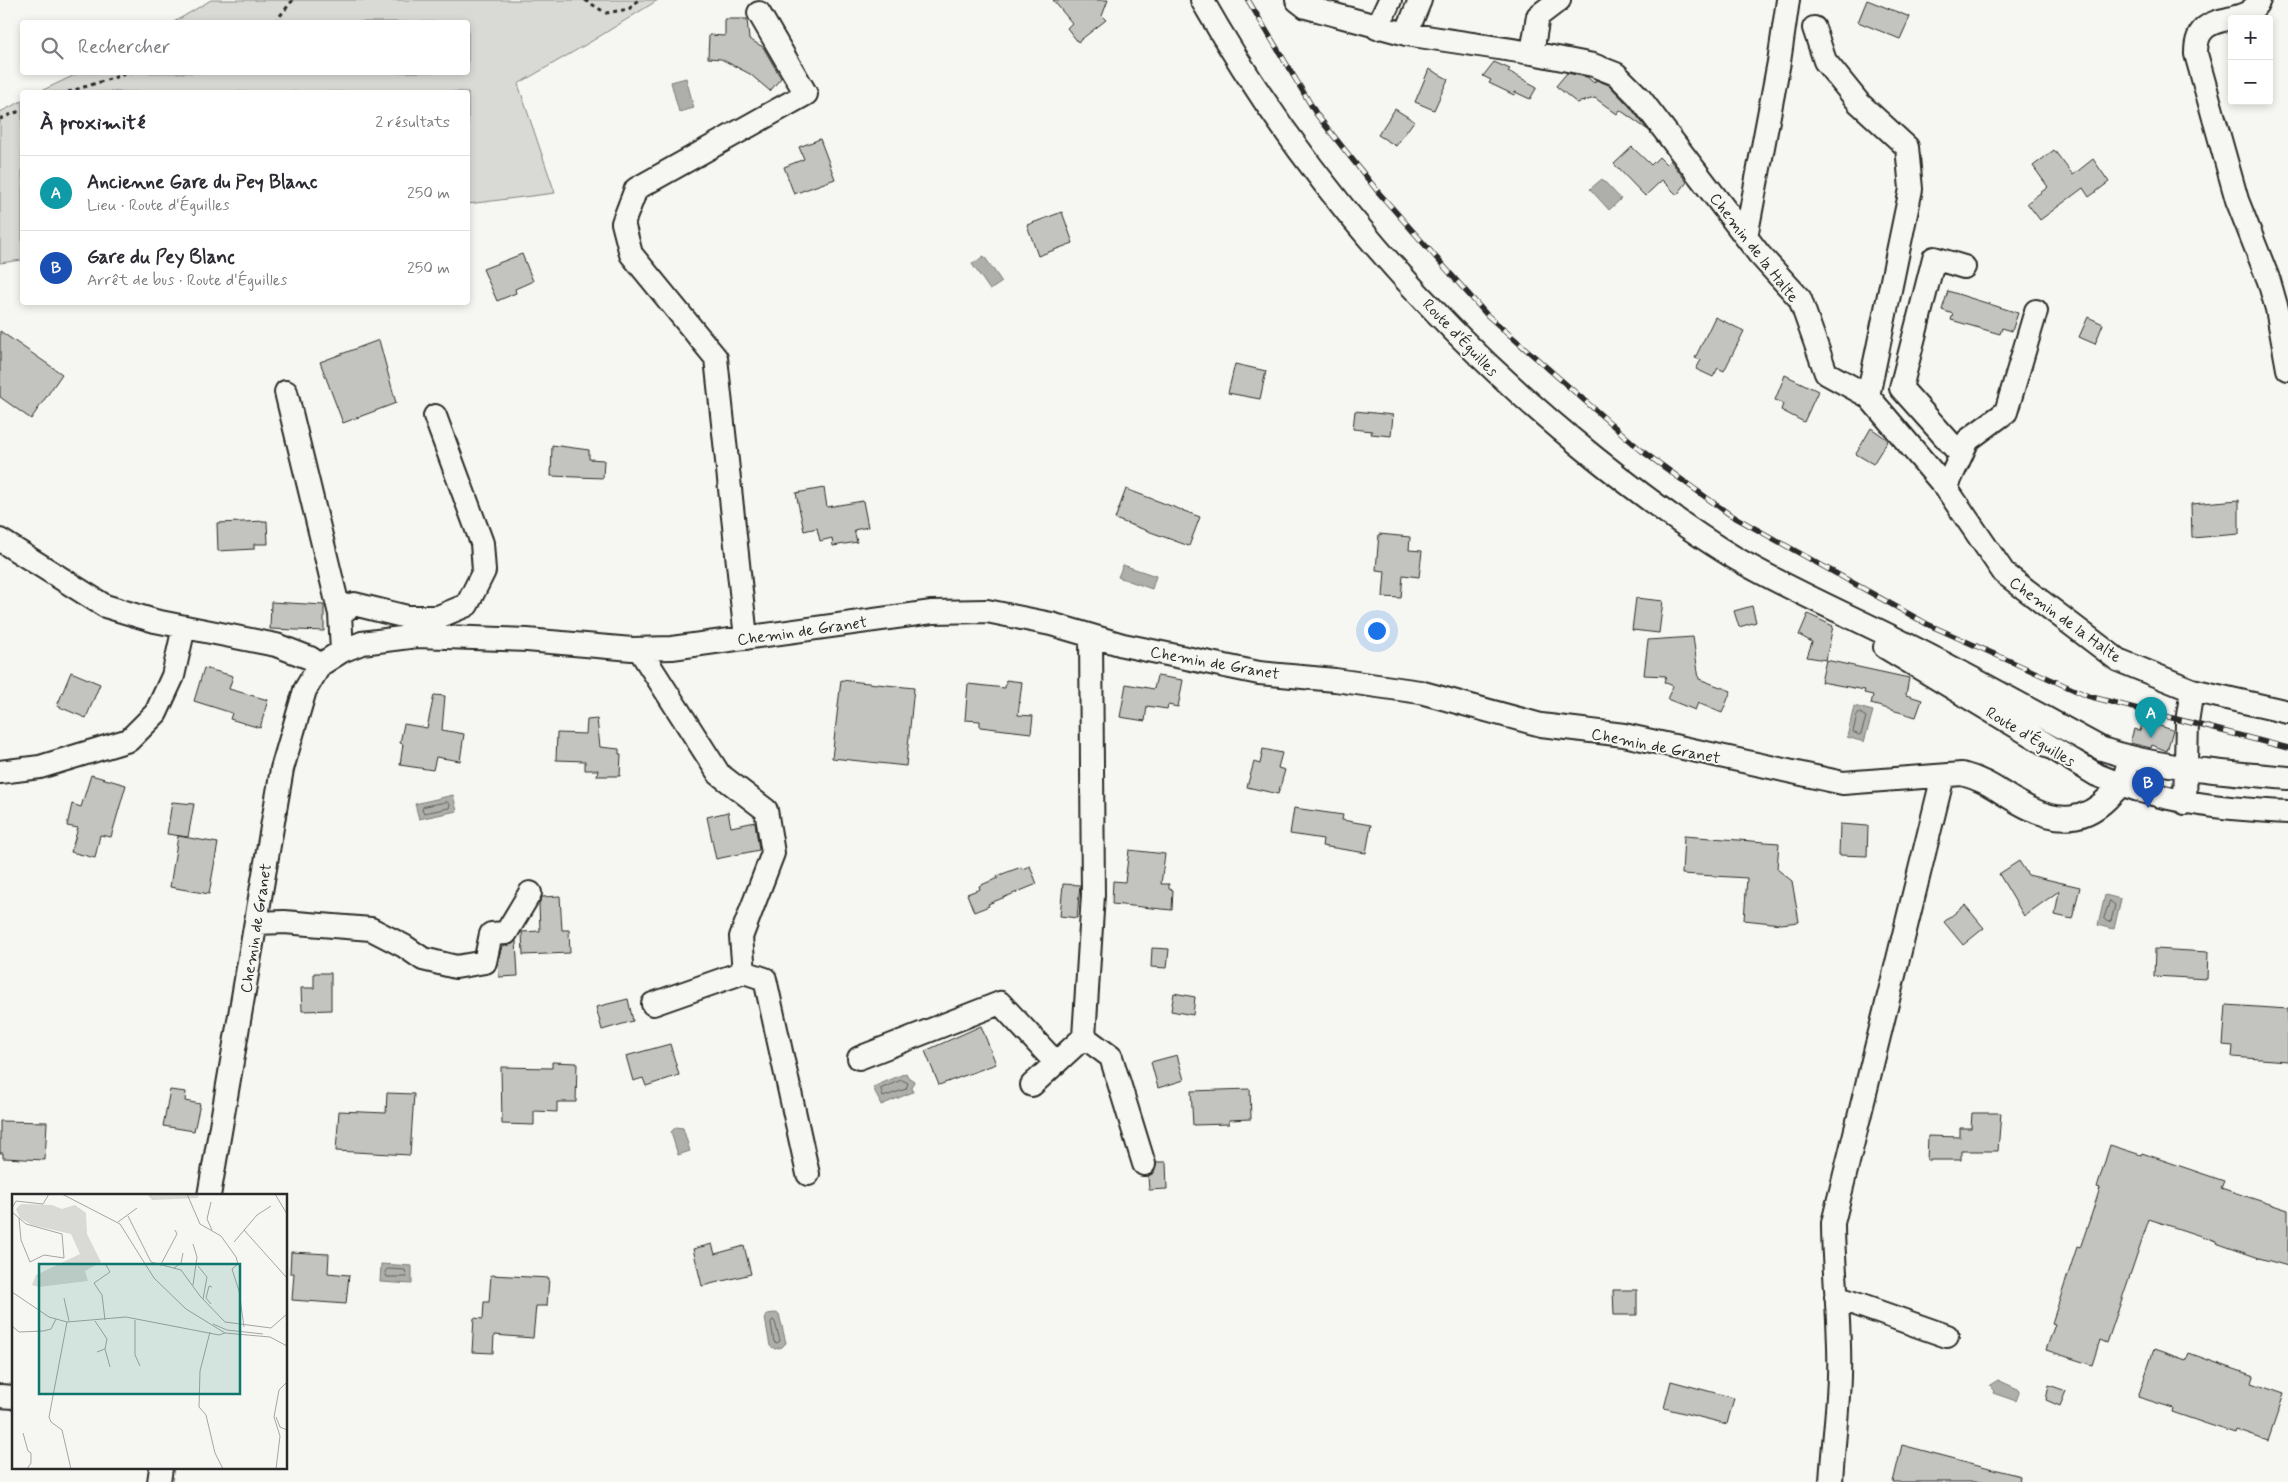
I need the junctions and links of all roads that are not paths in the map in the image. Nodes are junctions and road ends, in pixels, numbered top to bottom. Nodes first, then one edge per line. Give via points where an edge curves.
1 (1202, 0) edge
2 (1297, 0) edge
3 (1390, 0) edge
4 (1420, 0) edge
5 (1559, 0) edge
6 (1788, 0) edge
7 (2259, 0) edge
8 (759, 13) dead end
9 (1378, 28) junction
10 (1814, 28) dead end
11 (1406, 34) junction
12 (1532, 53) junction
13 (1746, 237) junction
14 (1964, 267) dead end
15 (2036, 311) dead end
16 (2288, 369) edge
17 (286, 392) dead end
18 (1868, 396) junction
19 (435, 416) dead end
20 (1961, 454) junction
21 (1946, 488) junction
22 (0, 540) edge
23 (1800, 593) junction
24 (340, 614) junction
25 (184, 627) junction
26 (1091, 636) junction
27 (746, 638) junction
28 (639, 649) junction
29 (342, 651) junction
30 (320, 665) junction
31 (2192, 690) junction
32 (2288, 712) edge
33 (2130, 758) junction
34 (2184, 768) junction
35 (0, 772) edge
36 (1943, 776) junction
37 (2288, 778) edge
38 (2121, 785) junction
39 (2184, 803) junction
40 (2288, 812) edge
41 (530, 894) dead end
42 (256, 923) junction
43 (744, 972) junction
44 (653, 1004) dead end
45 (1084, 1037) junction
46 (858, 1058) dead end
47 (1056, 1063) junction
48 (1032, 1085) dead end
49 (1144, 1164) dead end
50 (808, 1174) dead end
51 (209, 1194) edge
52 (1836, 1297) junction
53 (1947, 1336) dead end
54 (1831, 1482) edge

1 - 23 street, Route d'Éguilles via 1243,68 1348,213 1411,287 1507,384 1555,426 1668,514 1734,557
2 - 9 street, Chemin de la Halte via 1306,6
3 - 9 street
4 - 11 street
5 - 12 street via 1538,16
6 - 13 street
7 - 16 street via 2251,11 2209,25 2198,34 2195,42 2237,200 2277,309
8 - 27 street via 806,94 636,189 623,223 631,254 716,358
9 - 11 street, Chemin de la Halte
10 - 18 street via 1825,61 1859,103 1907,147 1911,189
11 - 12 street, Chemin de la Halte
12 - 13 street, Chemin de la Halte via 1593,65 1616,74 1639,97
13 - 18 street, Chemin de la Halte via 1800,299 1826,373
14 - 20 street via 1934,258 1901,388
15 - 20 street via 2006,412 1968,440
17 - 24 street
18 - 21 street, Chemin de la Halte
19 - 24 street via 482,543 484,570 467,605 438,616 407,617 354,604
20 - 21 street
21 - 31 street, Chemin de la Halte via 2004,573 2118,660
22 - 25 street via 105,606
23 - 33 street, Route d'Éguilles via 1913,647 2102,748
23 - 38 street, Route d'Éguilles via 1924,672 2097,775
24 - 29 street
25 - 30 street via 276,645
25 - 35 street via 173,676 156,713 129,740 40,767
26 - 27 street, Chemin de Granet via 987,611 932,612
26 - 36 street, Chemin de Granet via 1123,646 1259,673 1420,692 1541,725 1624,735 1843,783
26 - 45 street via 1093,895
27 - 28 street, Chemin de Granet
28 - 29 street, Chemin de Granet via 417,636 362,643
28 - 43 street via 719,774 766,810 773,853 741,937
29 - 30 street, Chemin de Granet
30 - 42 street, Chemin de Granet via 305,690 282,769
31 - 32 street, Chemin de la Halte
31 - 34 street via 2186,722
33 - 34 street, Route d'Éguilles
33 - 38 street
34 - 37 street, Route d'Éguilles
34 - 39 street
36 - 38 street, Chemin de Granet via 1962,774 1980,778 2031,810 2068,818 2086,816
36 - 52 street via 1833,1223
38 - 39 street, Route d'Éguilles
39 - 40 street, Route d'Éguilles via 2233,810
41 - 42 street via 506,933 491,934 485,962 456,967 423,959 371,929
42 - 51 street, Chemin de Granet
43 - 44 street
43 - 50 street via 765,979
45 - 47 street
45 - 49 street via 1111,1057
46 - 47 street via 1000,1003
47 - 48 street
52 - 53 street
52 - 54 street via 1839,1377

